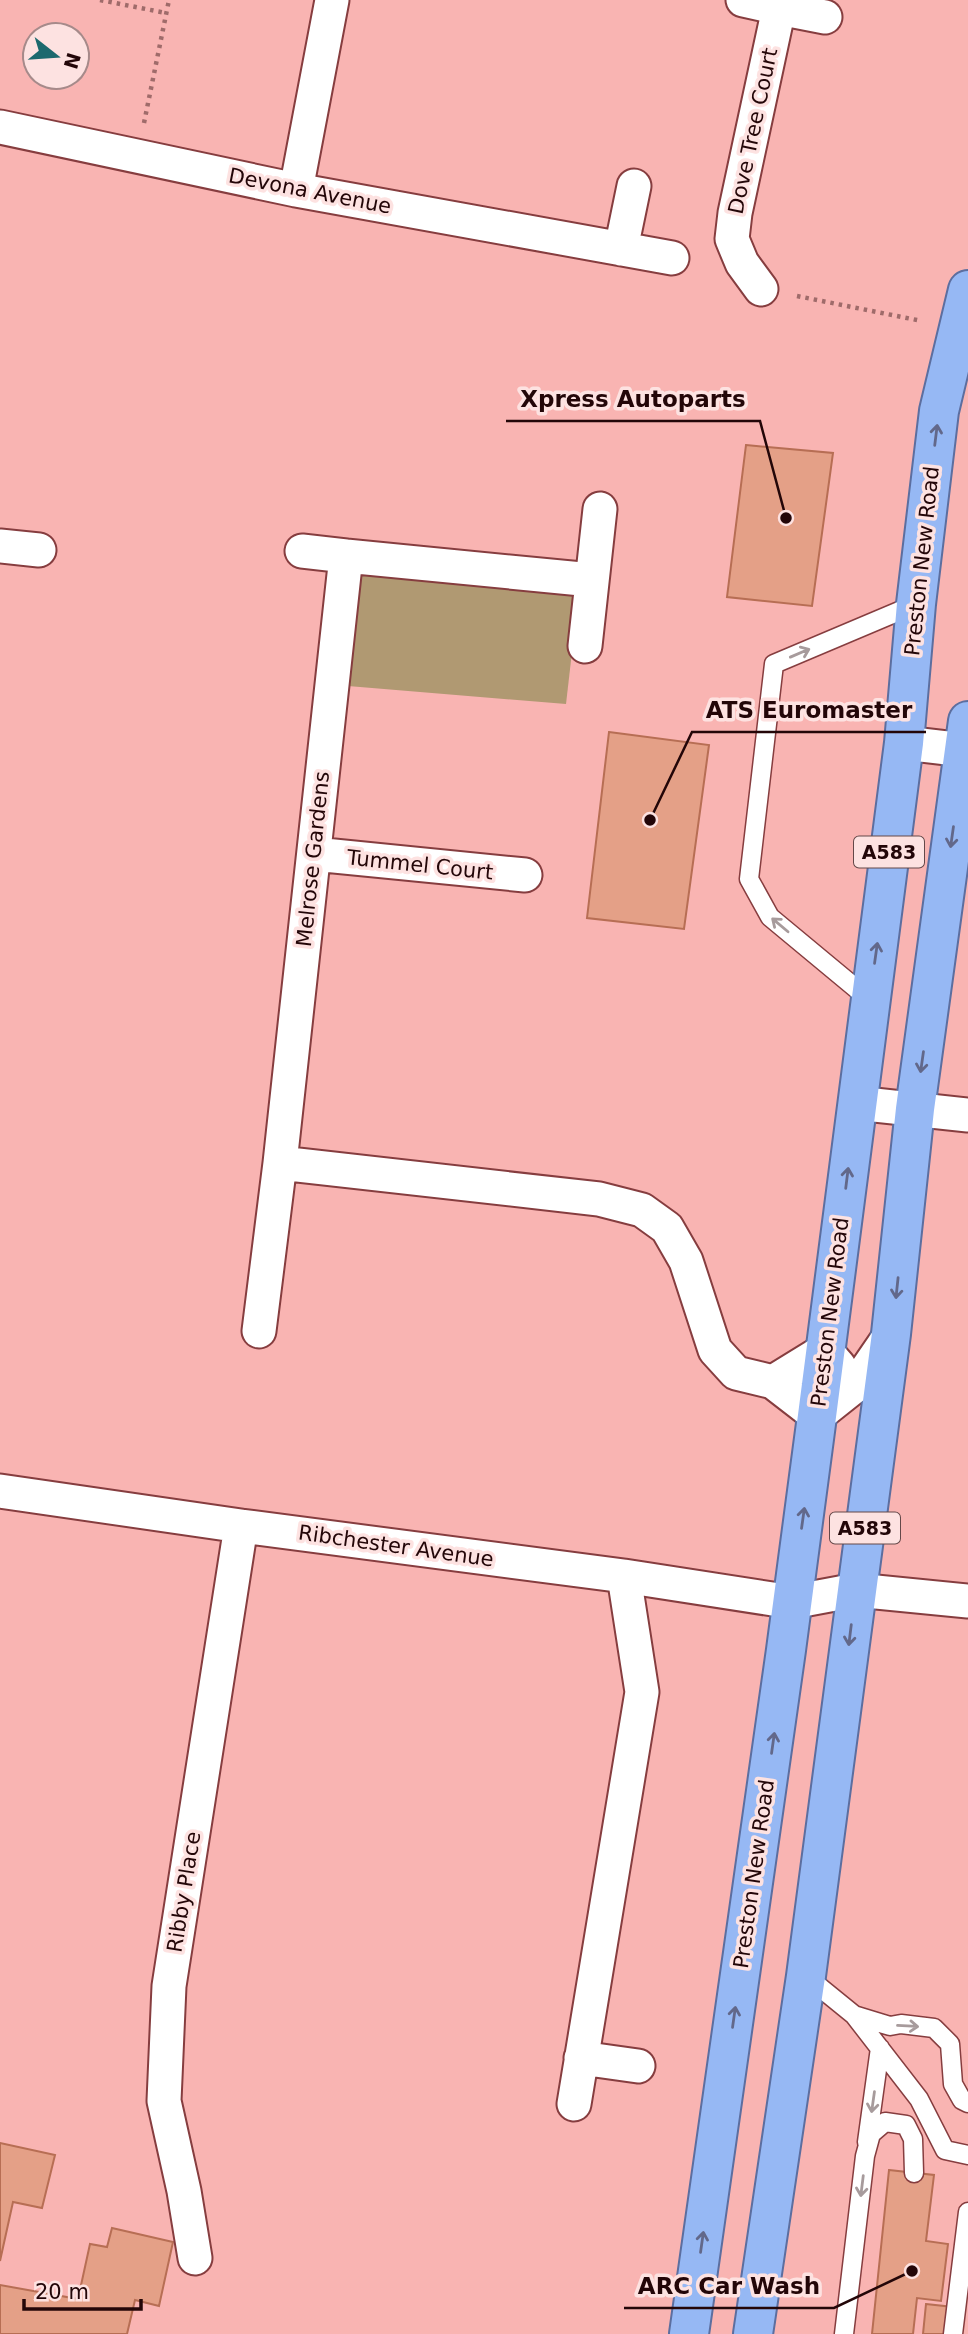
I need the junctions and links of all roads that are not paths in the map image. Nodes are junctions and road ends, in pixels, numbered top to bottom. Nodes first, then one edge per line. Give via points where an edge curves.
1 (332, 0) edge
2 (743, 0) edge
3 (779, 8) junction
4 (825, 18) dead end
5 (0, 127) edge
6 (634, 186) dead end
7 (296, 190) junction
8 (621, 249) junction
9 (672, 258) dead end
10 (968, 272) edge
11 (761, 289) road end
12 (962, 310) edge
13 (600, 509) dead end
14 (0, 546) edge
15 (39, 550) dead end
16 (302, 551) dead end
17 (346, 556) junction
18 (592, 580) junction
19 (916, 604) junction
20 (585, 646) dead end
21 (967, 742) edge
22 (904, 743) junction
23 (314, 854) junction
24 (525, 876) dead end
25 (870, 1000) junction
26 (856, 1103) junction
27 (915, 1109) junction
28 (968, 1115) edge
29 (280, 1163) junction
30 (259, 1331) dead end
31 (891, 1334) junction
32 (824, 1350) junction
33 (773, 1382) junction
34 (856, 1385) junction
35 (817, 1416) junction
36 (877, 1438) junction
37 (0, 1491) edge
38 (241, 1526) junction
39 (624, 1576) junction
40 (856, 1590) junction
41 (968, 1601) edge
42 (792, 1602) junction
43 (806, 1976) junction
44 (853, 2015) junction
45 (880, 2048) junction
46 (582, 2058) junction
47 (638, 2066) dead end
48 (968, 2103) edge
49 (574, 2104) dead end
50 (968, 2155) edge
51 (865, 2156) junction
52 (914, 2173) dead end
53 (968, 2212) edge
54 (195, 2258) dead end
55 (689, 2334) edge
56 (753, 2334) edge
57 (844, 2334) edge
58 (953, 2334) edge

1 - 7 street
2 - 3 street
3 - 4 street
3 - 11 street, Dove Tree Court via 732,239
5 - 7 street, Devona Avenue
6 - 8 street
7 - 8 street, Devona Avenue
8 - 9 street, Devona Avenue
10 - 12 highway, A583
19 -> 12 highway, Preston New Road / A583 via 939,411
13 - 18 street
14 - 15 street
16 - 17 street
17 - 18 street
17 - 23 street, Melrose Gardens
18 - 20 street
19 - 22 highway, Preston New Road / A583
25 -> 19 lane via 769,917 749,879 766,720 774,664
21 - 22 street
21 -> 27 highway, A583
25 -> 22 highway, Preston New Road / A583
23 - 24 street, Tummel Court
23 - 29 street, Melrose Gardens
25 - 26 highway, Preston New Road / A583
26 - 27 street
32 -> 26 highway, Preston New Road / A583
27 - 28 street
27 -> 31 highway, A583
29 - 30 street, Melrose Gardens
29 - 33 street via 599,1199 642,1210 667,1228 686,1261 715,1350 736,1373
31 - 34 street
31 - 36 highway, A583
32 - 33 street
32 - 34 street
32 - 35 highway, Preston New Road / A583
33 - 35 street
34 - 35 street
34 - 36 street
42 -> 35 highway, Preston New Road / A583
36 - 40 highway, A583
37 - 38 street, Ribchester Avenue
38 - 39 street, Ribchester Avenue
38 - 54 street, Ribby Place via 169,1986 164,2101
39 - 42 street, Ribchester Avenue
39 - 46 street via 642,1692
40 - 41 street, Ribchester Avenue
40 - 42 street, Ribchester Avenue
40 -> 43 highway, A583
55 -> 42 highway, Preston New Road / A583
43 - 44 lane
43 - 56 highway, A583
44 - 45 lane
44 -> 48 lane via 890,2026 934,2028 950,2044 953,2084
45 - 50 lane via 919,2099 945,2150
45 -> 51 lane
46 - 47 street
46 - 49 street
51 - 52 lane via 871,2134 886,2122 906,2125 913,2138
51 -> 57 lane
53 - 58 lane

